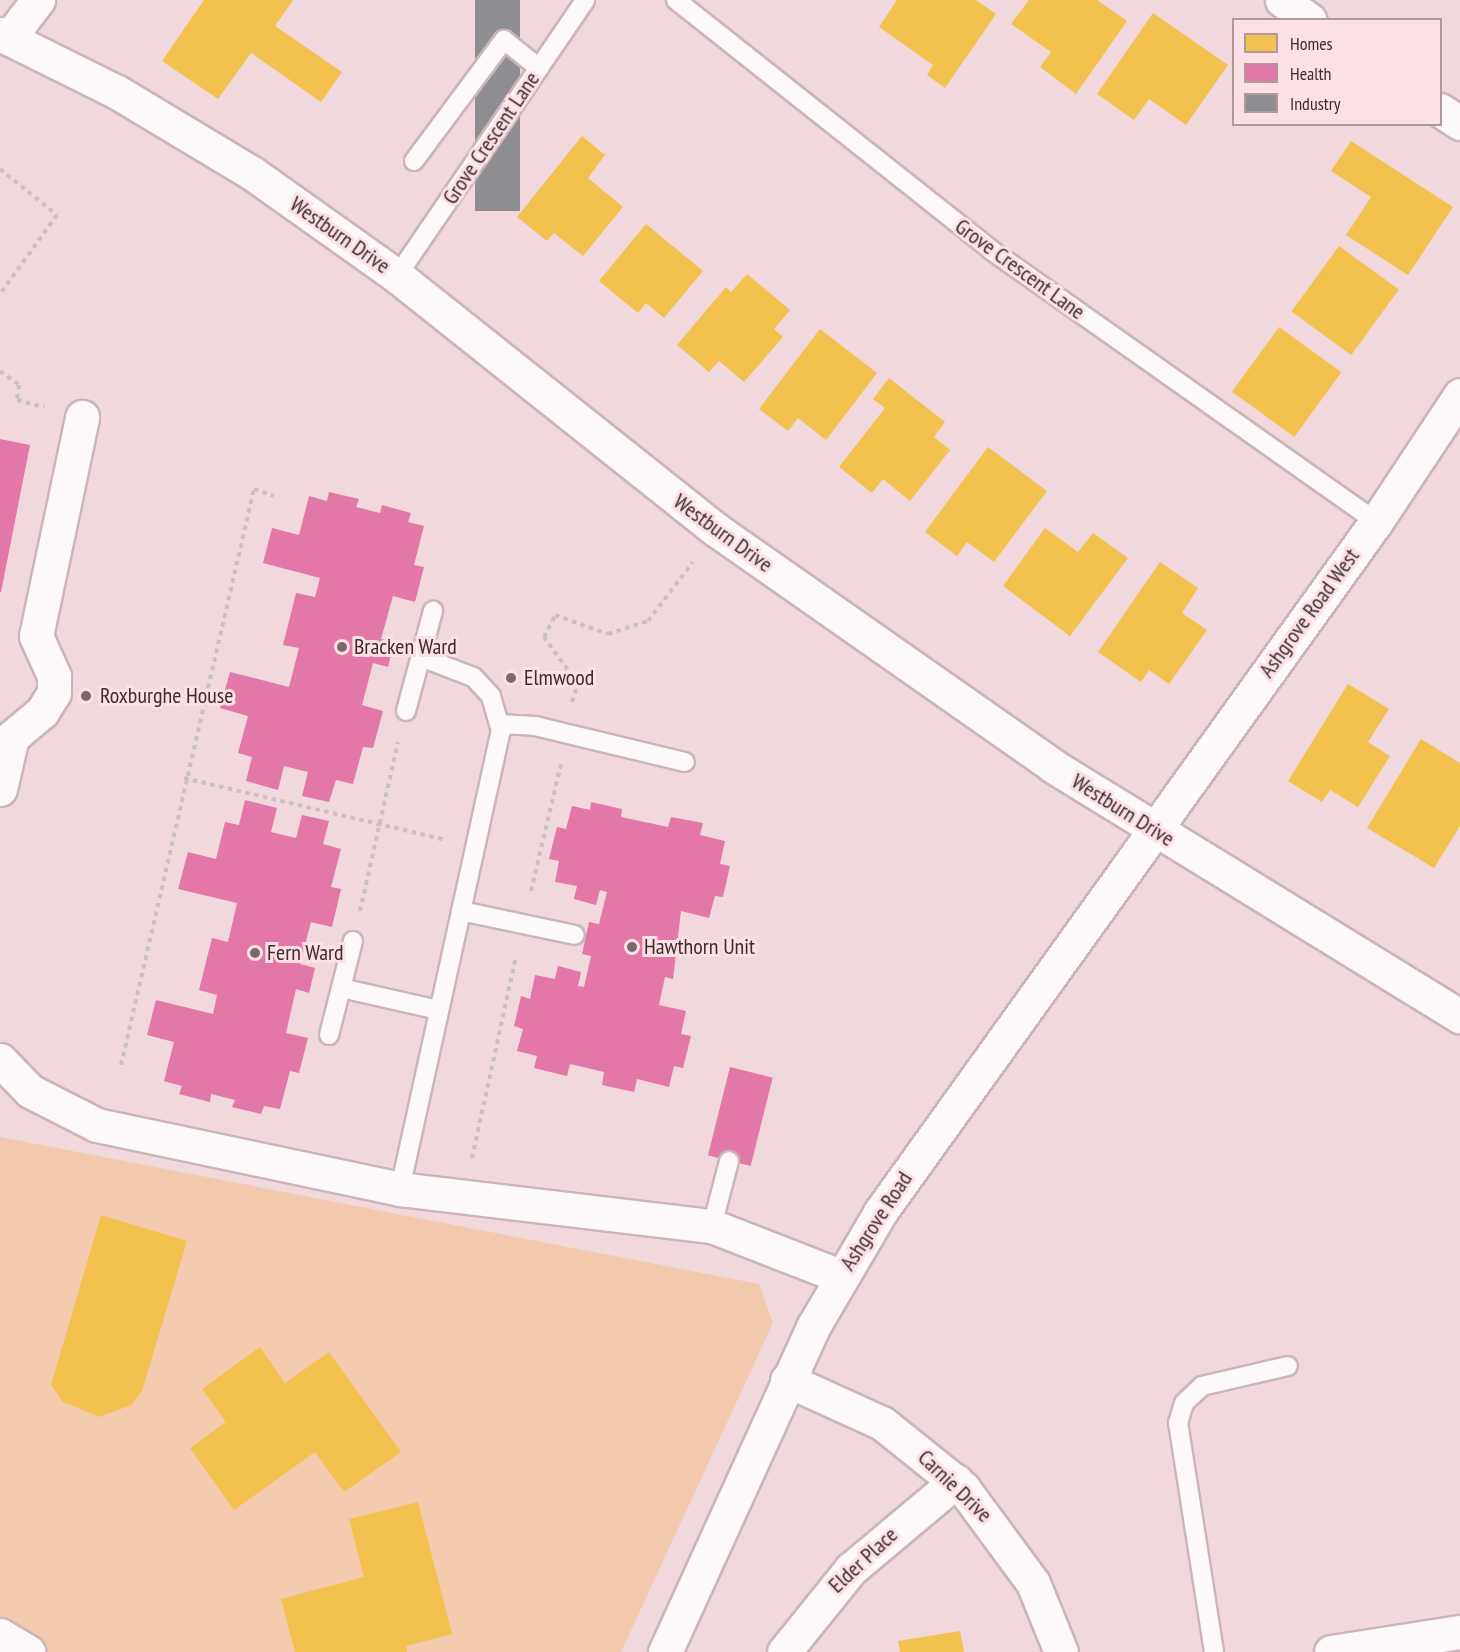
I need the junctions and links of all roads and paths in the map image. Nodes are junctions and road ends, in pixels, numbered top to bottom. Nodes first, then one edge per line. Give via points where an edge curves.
1 (38, 0) edge
2 (585, 0) edge
3 (676, 0) edge
4 (1282, 0) edge
5 (1307, 18) edge
6 (4, 36) edge
7 (539, 68) junction
8 (1442, 111) edge
9 (1460, 123) edge
10 (414, 161) dead end
11 (0, 169) edge
12 (397, 276) junction
13 (0, 294) edge
14 (0, 371) edge
15 (1460, 395) edge
16 (82, 417) joint
17 (274, 496) dead end
18 (1376, 522) junction
19 (715, 529) junction
20 (433, 611) dead end
21 (421, 657) junction
22 (406, 711) joint
23 (499, 724) junction
24 (561, 736) junction
25 (684, 762) dead end
26 (184, 778) junction
27 (0, 789) edge
28 (380, 823) junction
29 (1153, 828) junction
30 (476, 848) junction
31 (461, 911) junction
32 (524, 924) junction
33 (575, 935) dead end
34 (353, 940) joint
35 (341, 988) junction
36 (440, 1010) junction
37 (1460, 1016) edge
38 (329, 1035) dead end
39 (0, 1060) edge
40 (121, 1065) dead end
41 (729, 1161) dead end
42 (400, 1189) junction
43 (464, 1197) junction
44 (712, 1226) junction
45 (840, 1276) junction
46 (1288, 1366) dead end
47 (787, 1380) junction
48 (956, 1481) junction
49 (0, 1635) edge
50 (1444, 1640) edge
51 (28, 1652) edge
52 (665, 1652) edge
53 (784, 1652) edge
54 (1061, 1652) edge
55 (1214, 1652) edge
56 (1332, 1652) edge

1 - 6 street
2 - 7 lane, Grove Crescent Lane
3 - 18 lane, Grove Crescent Lane via 991,250
4 - 5 street
6 - 12 street, Westburn Drive via 117,92 252,173
7 - 10 lane via 504,40
7 - 12 lane, Grove Crescent Lane
8 - 9 street
11 - 13 path via 57,215
12 - 19 street, Westburn Drive
14 - 16 path via 19,385 17,400
15 - 18 street, Ashgrove Road West
16 - 27 street via 36,636 54,676 54,693 42,712 12,737
17 - 26 path via 254,489
18 - 29 street, Ashgrove Road West
19 - 24 path via 648,621 608,634 555,615 544,637 578,684
19 - 29 street, Westburn Drive via 1053,766
20 - 21 lane
21 - 22 lane
21 - 23 lane via 473,677 491,696
22 - 28 path
23 - 24 lane via 535,726
23 - 30 lane
24 - 25 lane
24 - 32 path via 562,760
26 - 28 path
26 - 40 path
28 - 30 path
28 - 34 path
29 - 37 street, Westburn Drive
29 - 45 street, Ashgrove Road via 881,1210
30 - 31 lane
31 - 32 lane
31 - 36 lane
32 - 33 lane
32 - 43 path
34 - 35 lane
35 - 36 lane
35 - 38 lane
36 - 42 lane
39 - 42 street via 30,1091 97,1125
41 - 44 lane
42 - 43 street
43 - 44 street
44 - 45 street
45 - 47 street, Ashgrove Road
46 - 55 lane via 1202,1386 1184,1403 1178,1423
47 - 48 street, Carnie Drive via 882,1423
47 - 52 street, Ashgrove Road
48 - 53 street, Elder Place via 851,1569
48 - 54 street, Carnie Drive via 1000,1531 1028,1575
49 - 51 street
50 - 56 street

